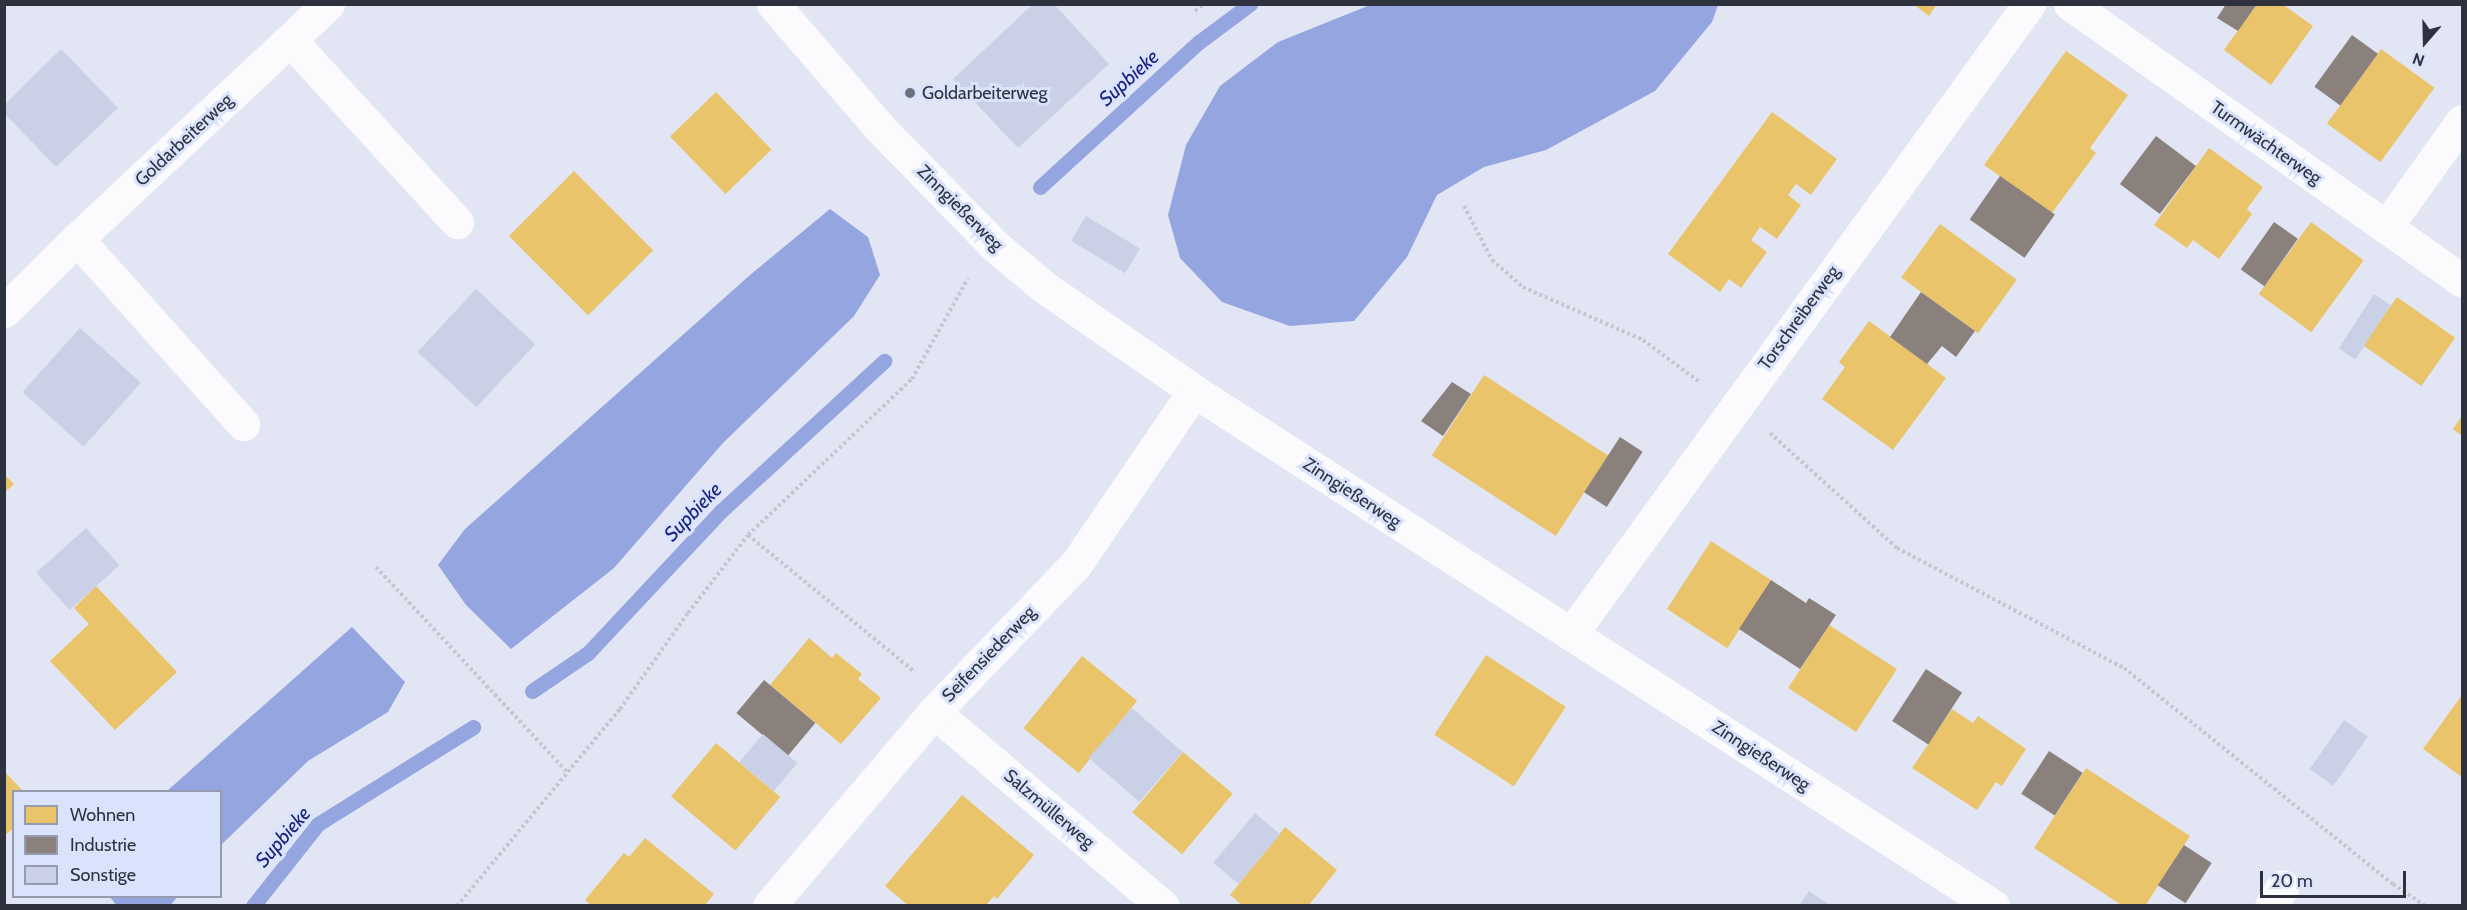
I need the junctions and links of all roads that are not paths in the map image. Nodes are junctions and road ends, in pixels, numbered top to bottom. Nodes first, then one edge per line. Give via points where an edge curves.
1 (328, 4) edge
2 (772, 4) edge
3 (2029, 4) edge
4 (2070, 4) edge
5 (291, 41) junction
6 (2463, 121) edge
7 (458, 222) dead end
8 (2386, 227) junction
9 (77, 239) junction
10 (2463, 281) edge
11 (4, 311) edge
12 (1194, 391) junction
13 (243, 424) dead end
14 (1571, 634) junction
15 (934, 712) junction
16 (769, 906) edge
17 (1163, 906) edge
18 (1993, 906) edge

1 - 5 street, Goldarbeiterweg
2 - 12 street, Zinngießerweg via 879,127 995,246 1052,293
3 - 14 street, Torschreiberweg
4 - 8 street, Turmwächterweg
5 - 7 street
5 - 9 street, Goldarbeiterweg
6 - 8 street
8 - 10 street, Turmwächterweg
9 - 11 street, Goldarbeiterweg
9 - 13 street
12 - 14 street, Zinngießerweg
12 - 15 street, Seifensiederweg via 1076,564
14 - 18 street, Zinngießerweg
15 - 16 street, Seifensiederweg
15 - 17 street, Salzmüllerweg

